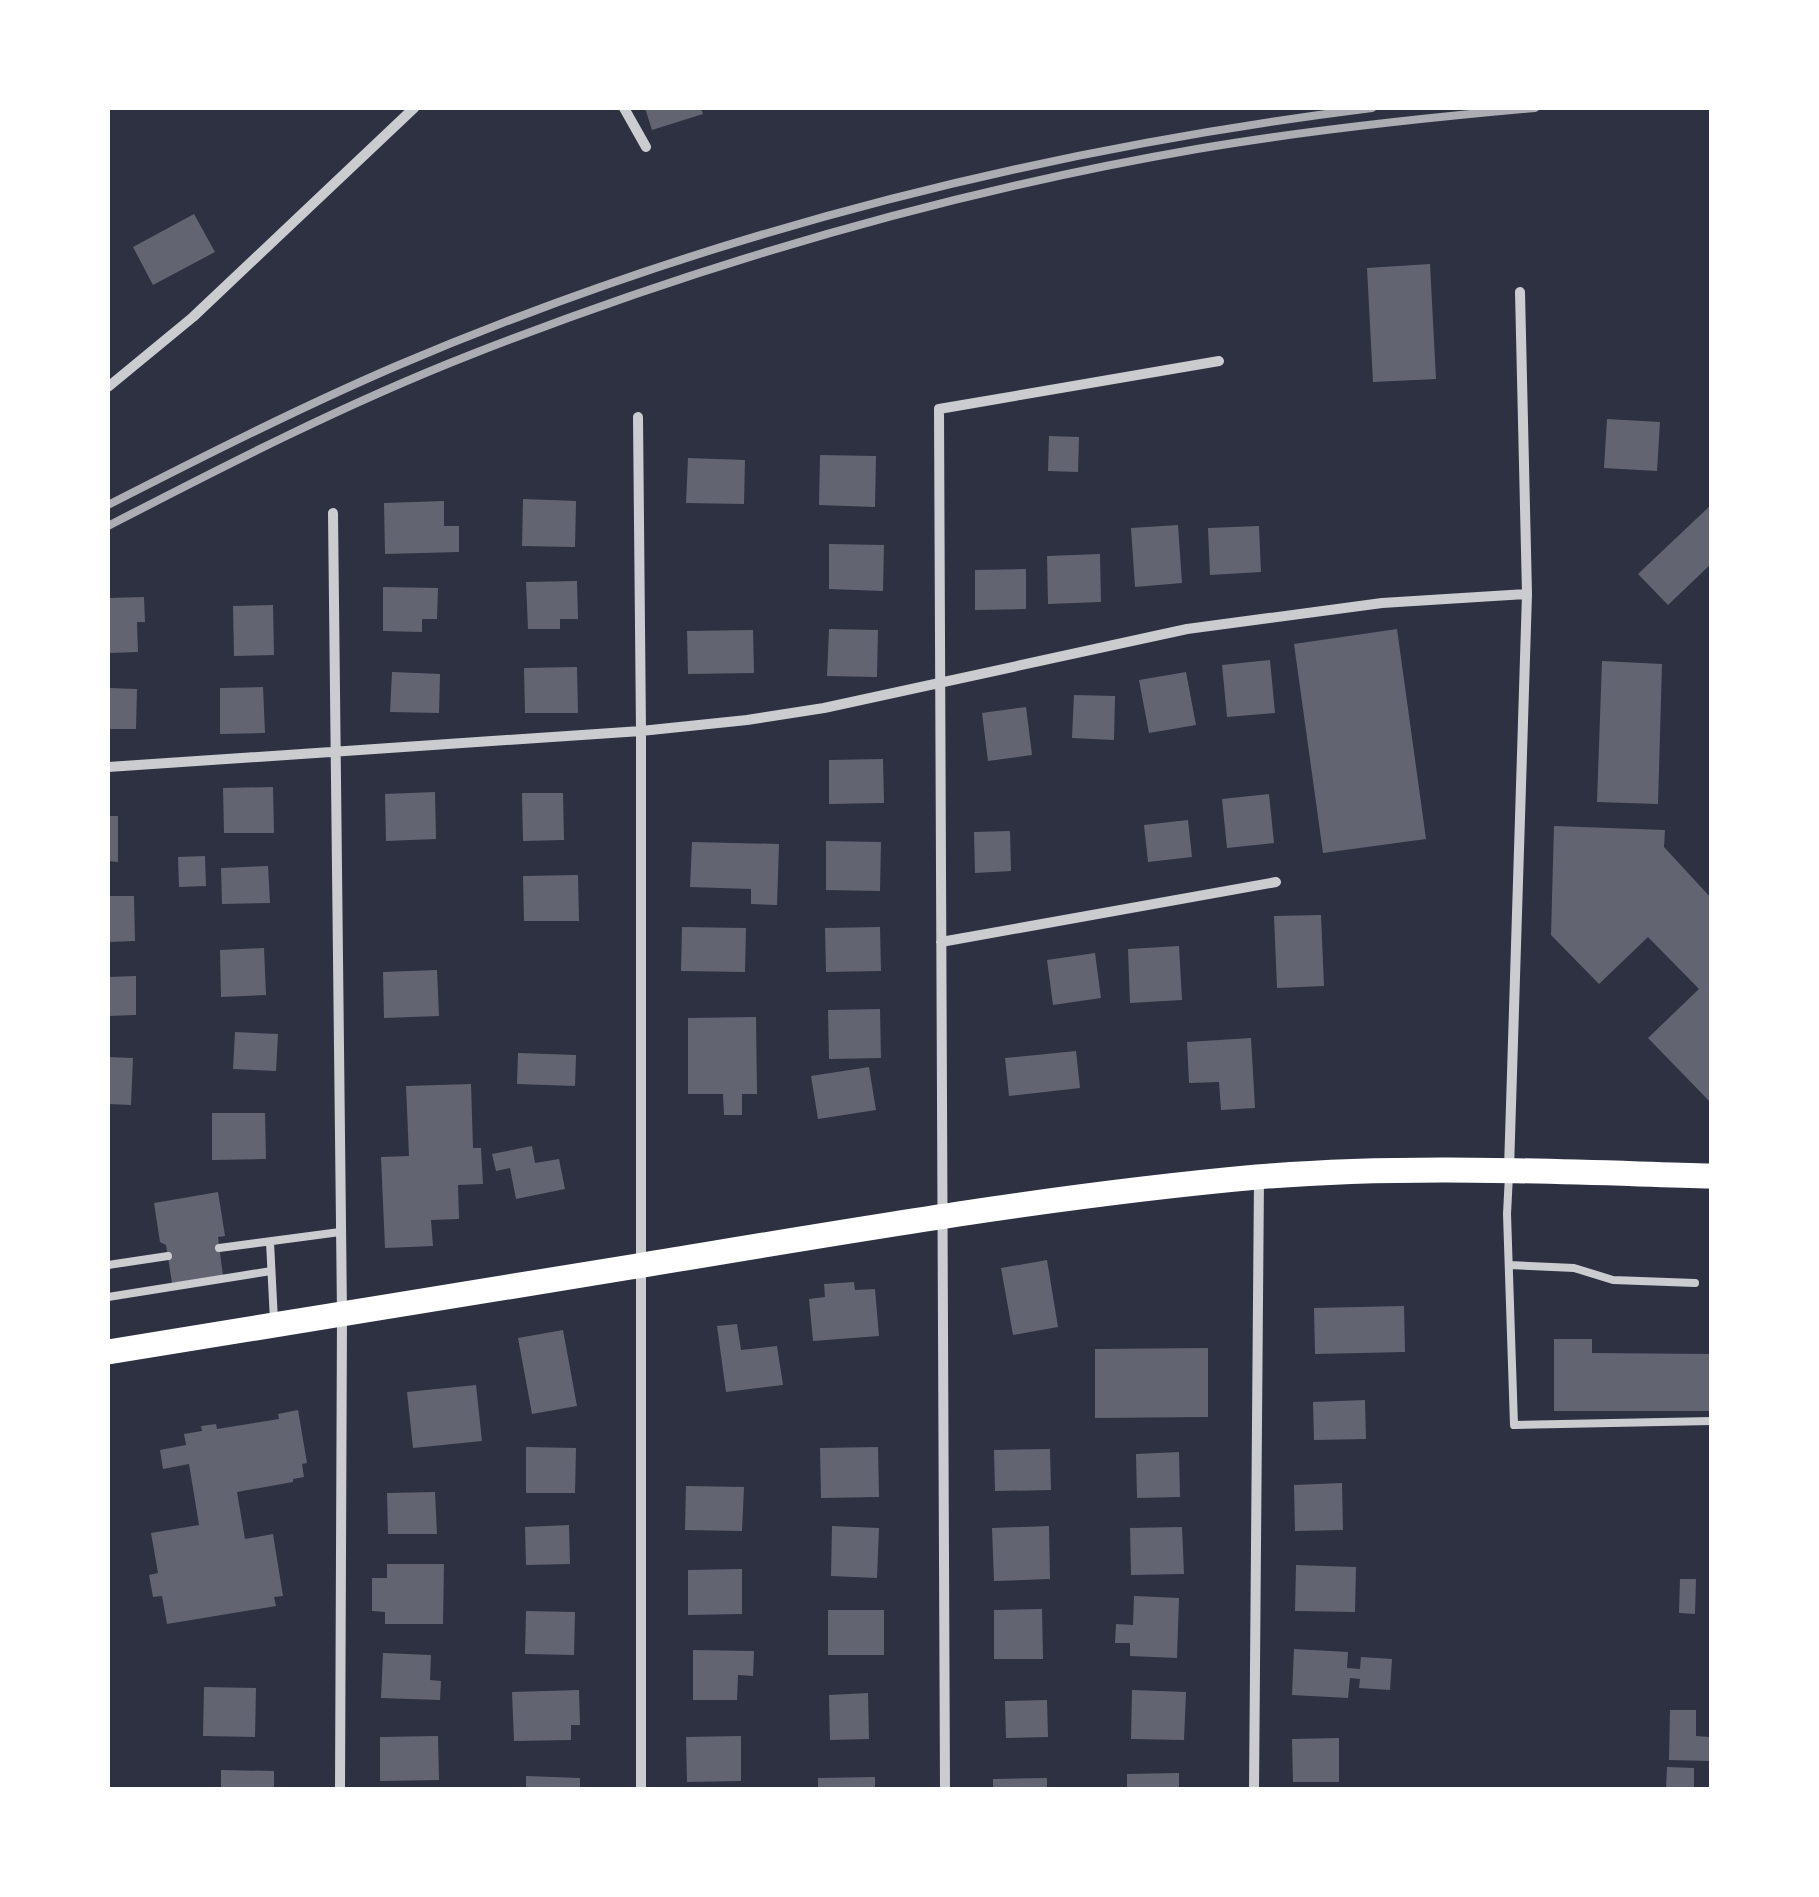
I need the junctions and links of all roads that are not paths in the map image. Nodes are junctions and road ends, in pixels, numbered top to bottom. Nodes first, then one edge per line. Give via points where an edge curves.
1 (414, 108) edge
2 (624, 108) edge
3 (646, 146) dead end
4 (1520, 292) dead end
5 (1220, 361) dead end
6 (108, 387) edge
7 (638, 417) dead end
8 (334, 513) dead end
9 (1527, 594) junction
10 (938, 684) junction
11 (641, 732) junction
12 (336, 752) junction
13 (108, 767) edge
14 (1276, 882) dead end
15 (941, 942) junction
16 (1509, 1170) junction
17 (1712, 1176) edge
18 (1259, 1177) junction
19 (944, 1214) junction
20 (340, 1232) junction
21 (270, 1242) junction
22 (219, 1248) dead end
23 (168, 1256) dead end
24 (108, 1265) edge
25 (1509, 1265) junction
26 (640, 1266) junction
27 (272, 1271) junction
28 (1695, 1283) dead end
29 (108, 1297) edge
30 (342, 1314) junction
31 (274, 1325) junction
32 (108, 1336) edge
33 (108, 1352) edge
34 (1712, 1421) edge
35 (340, 1790) edge
36 (642, 1790) edge
37 (944, 1790) edge
38 (1254, 1790) edge

1 - 6 street via 194,317
2 - 3 street
4 - 9 street
5 - 10 street via 939,410
7 - 11 street
8 - 12 street
9 - 10 street via 1260,618
9 - 16 street
10 - 11 street via 824,708
10 - 15 street
11 - 12 street
11 - 26 street
12 - 13 street
12 - 20 street
14 - 15 street
15 - 19 street
16 - 17 main road
16 - 18 main road
16 - 25 lane
18 - 19 main road
18 - 38 street
19 - 26 main road
19 - 37 street
20 - 21 lane
20 - 30 street
21 - 22 lane
21 - 27 lane
23 - 24 lane
25 - 28 lane
25 - 34 lane via 1514,1425
26 - 30 main road
26 - 36 street
27 - 29 lane
27 - 31 lane
30 - 31 main road
30 - 35 street
31 - 33 main road
32 - 33 lane

